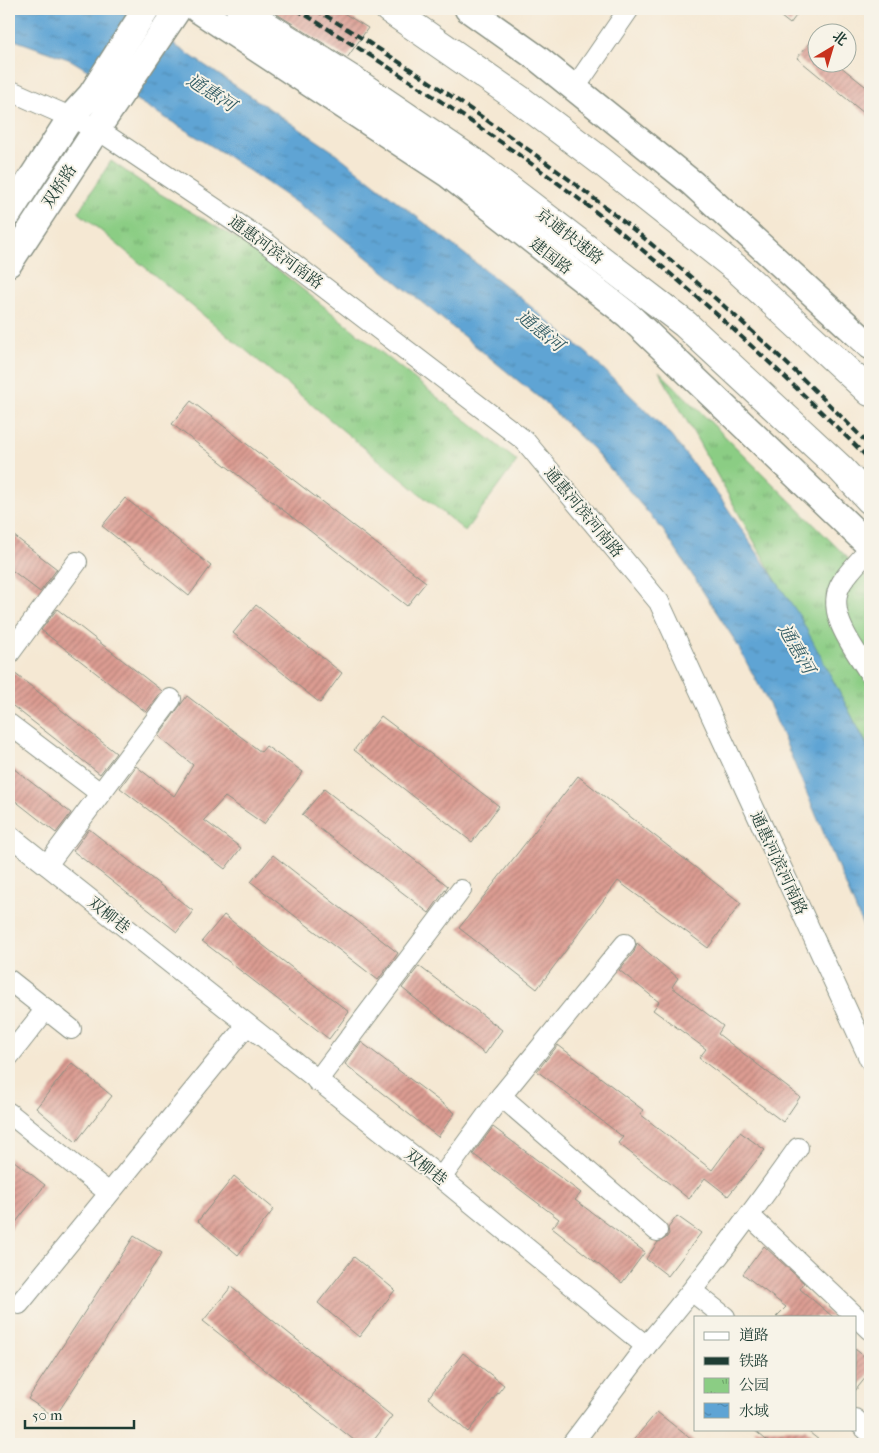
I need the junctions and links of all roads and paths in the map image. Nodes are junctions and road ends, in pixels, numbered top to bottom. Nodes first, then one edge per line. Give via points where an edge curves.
1 (146, 9) edge
2 (197, 9) edge
3 (240, 9) edge
4 (389, 9) edge
5 (468, 9) edge
6 (629, 9) edge
7 (174, 15) edge
8 (574, 89) junction
9 (9, 90) edge
10 (100, 111) junction
11 (71, 118) junction
12 (9, 213) edge
13 (9, 263) edge
14 (867, 335) edge
15 (870, 392) edge
16 (870, 500) edge
17 (870, 548) edge
18 (77, 562) dead end
19 (9, 654) edge
20 (870, 674) edge
21 (171, 699) dead end
22 (9, 724) edge
23 (100, 793) junction
24 (9, 835) edge
25 (46, 865) junction
26 (461, 890) dead end
27 (624, 944) dead end
28 (9, 980) edge
29 (46, 1009) junction
30 (248, 1025) junction
31 (71, 1029) dead end
32 (9, 1056) edge
33 (870, 1060) edge
34 (317, 1081) junction
35 (501, 1096) junction
36 (9, 1113) edge
37 (798, 1148) dead end
38 (441, 1178) junction
39 (109, 1194) junction
40 (750, 1216) junction
41 (657, 1231) dead end
42 (693, 1292) junction
43 (19, 1304) dead end
44 (724, 1316) edge
45 (855, 1316) edge
46 (856, 1317) edge
47 (870, 1330) edge
48 (646, 1346) junction
49 (572, 1444) edge

1 - 10 main road
2 - 17 main road, 建国路 via 448,176 628,315
3 - 16 highway, 京通快速路 via 475,163 685,324 840,468
4 - 15 highway via 586,149 737,269
5 - 8 main road
6 - 8 street
7 - 10 main road
8 - 14 main road via 692,183
9 - 11 street
10 - 11 main road, 双桥路
10 - 13 main road, 双桥路
10 - 33 street, 通惠河滨河南路 via 524,442 658,602
11 - 12 main road, 双桥路
17 - 20 street via 841,584 836,602 839,623
18 - 19 street
21 - 23 street
22 - 23 street
23 - 25 street
24 - 25 street, 双柳巷
25 - 30 street, 双柳巷
26 - 34 street
27 - 35 street
28 - 29 street
29 - 31 street
29 - 32 street
30 - 34 street, 双柳巷
30 - 39 street
34 - 38 street, 双柳巷
35 - 38 street
35 - 41 street
36 - 39 street
37 - 40 street
38 - 48 street, 双柳巷
39 - 43 street
40 - 42 street
40 - 45 street
42 - 44 street
42 - 48 street
46 - 47 street
48 - 49 street

